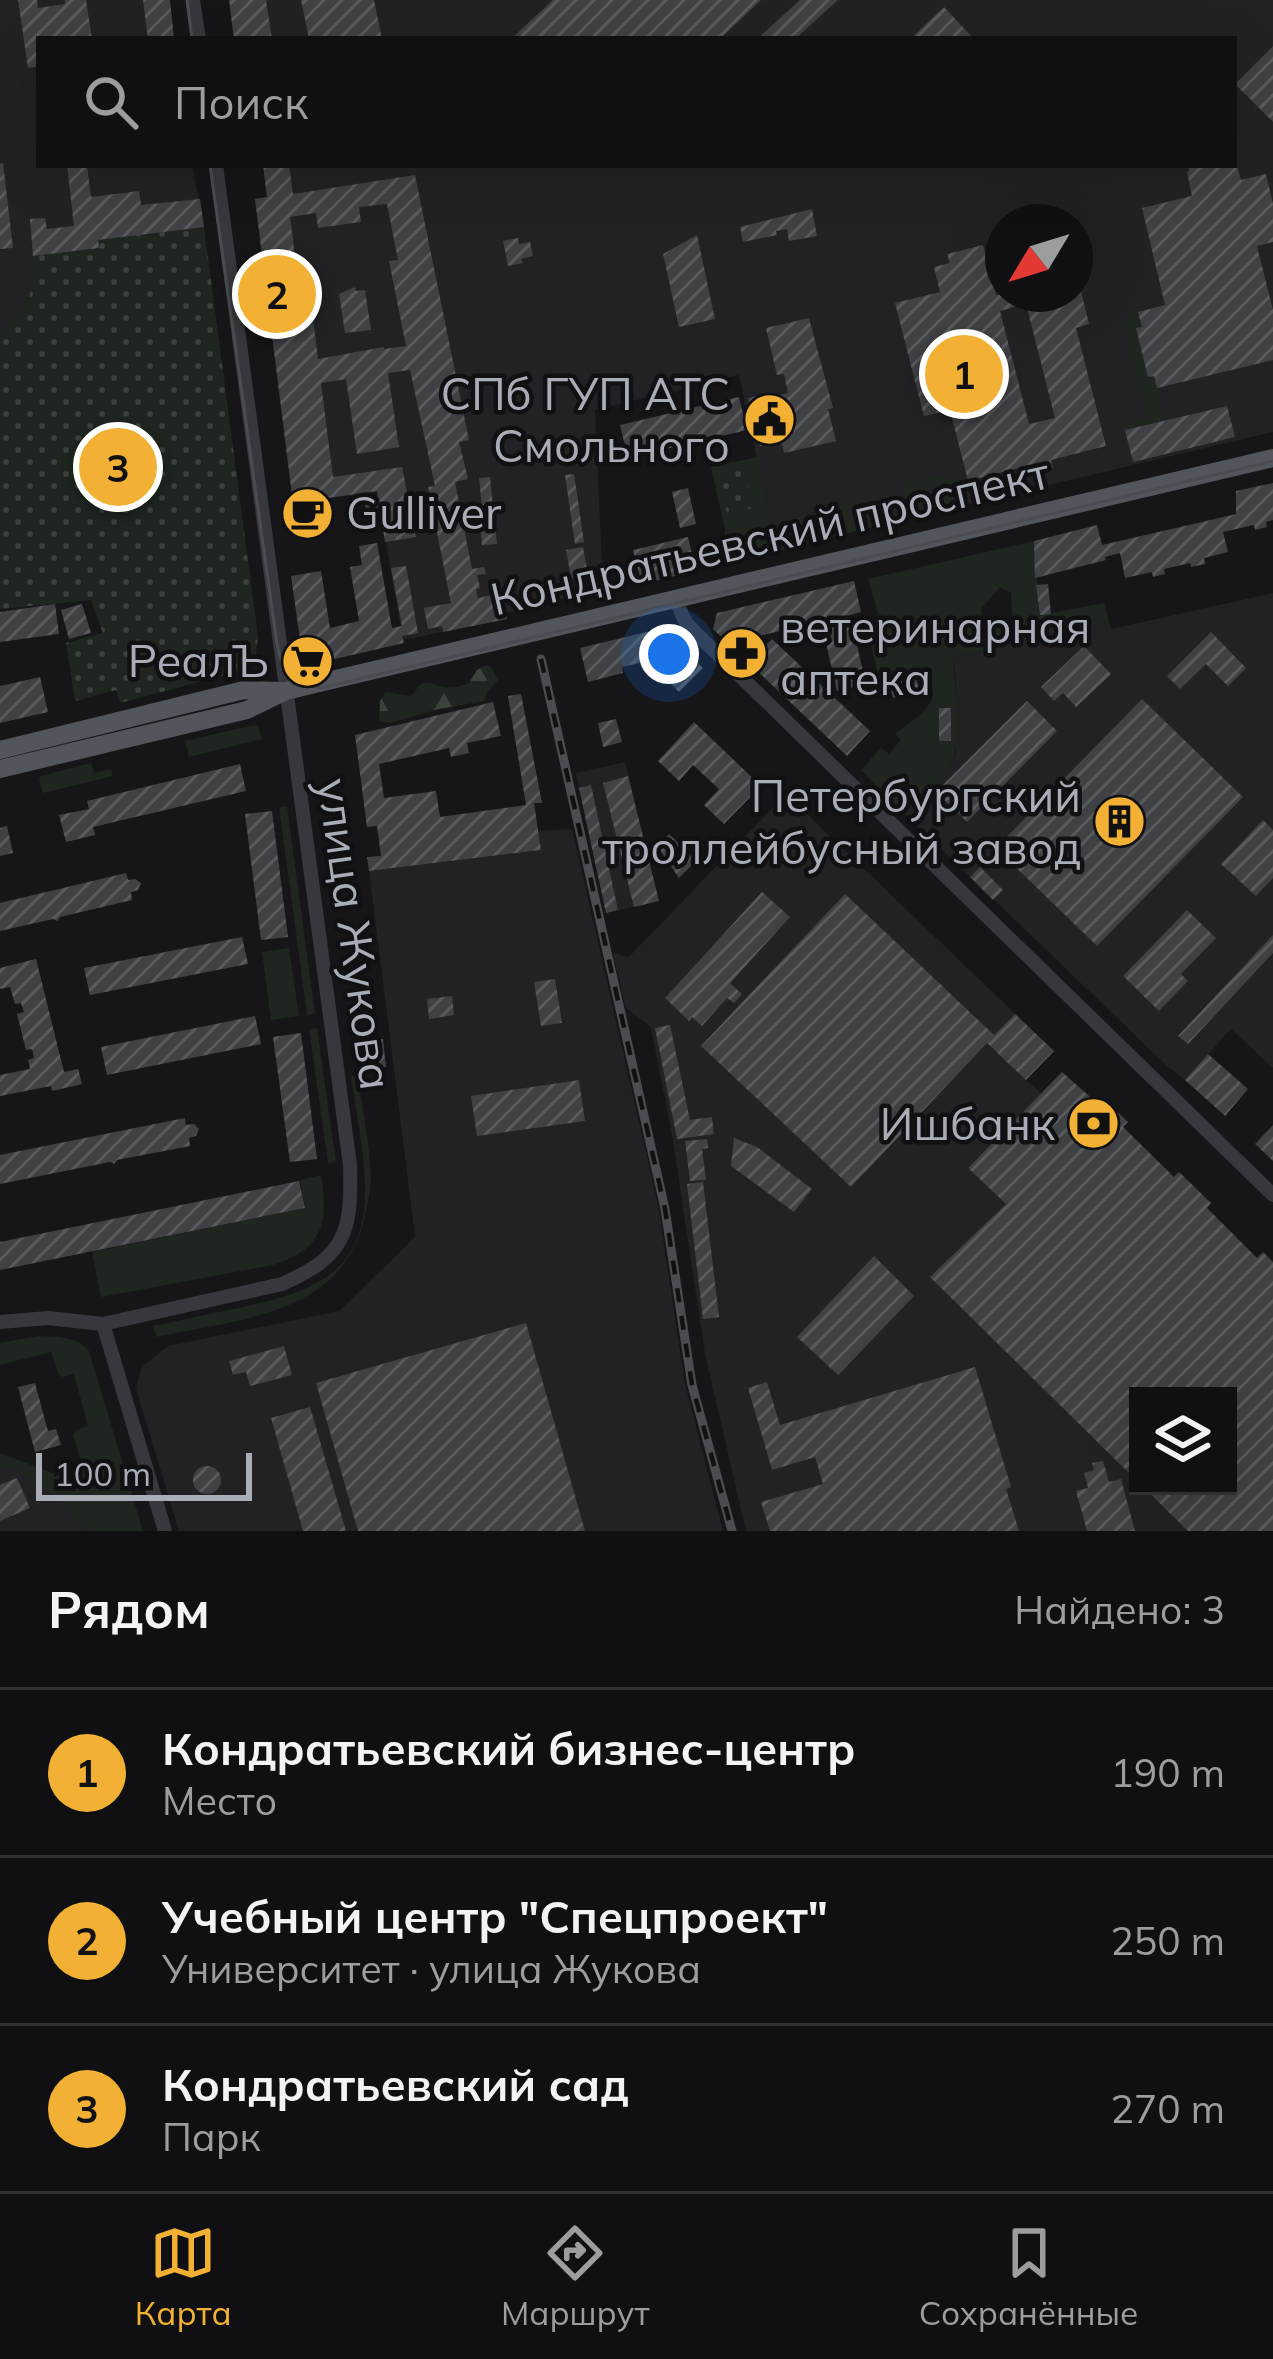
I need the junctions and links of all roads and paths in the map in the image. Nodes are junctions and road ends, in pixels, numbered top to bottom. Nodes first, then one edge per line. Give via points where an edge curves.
1 (193, 0) edge
2 (199, 36) edge
3 (216, 168) edge
4 (1273, 458) edge
5 (675, 598) junction
6 (286, 691) junction
7 (0, 750) edge
8 (0, 769) edge
9 (1273, 1195) edge
10 (0, 1322) edge
11 (103, 1324) junction
12 (166, 1531) edge

1 - 2 street
3 - 6 street, улица Жукова
4 - 5 main road, Кондратьевский проспект
5 - 6 main road, Кондратьевский проспект
5 - 9 street via 686,623 719,656
6 - 7 main road, Кондратьевский проспект via 244,690
6 - 8 main road, Кондратьевский проспект via 248,710
6 - 11 street, улица Жукова via 350,1165 346,1227 328,1259 283,1285
10 - 11 street, улица Жукова
11 - 12 street

